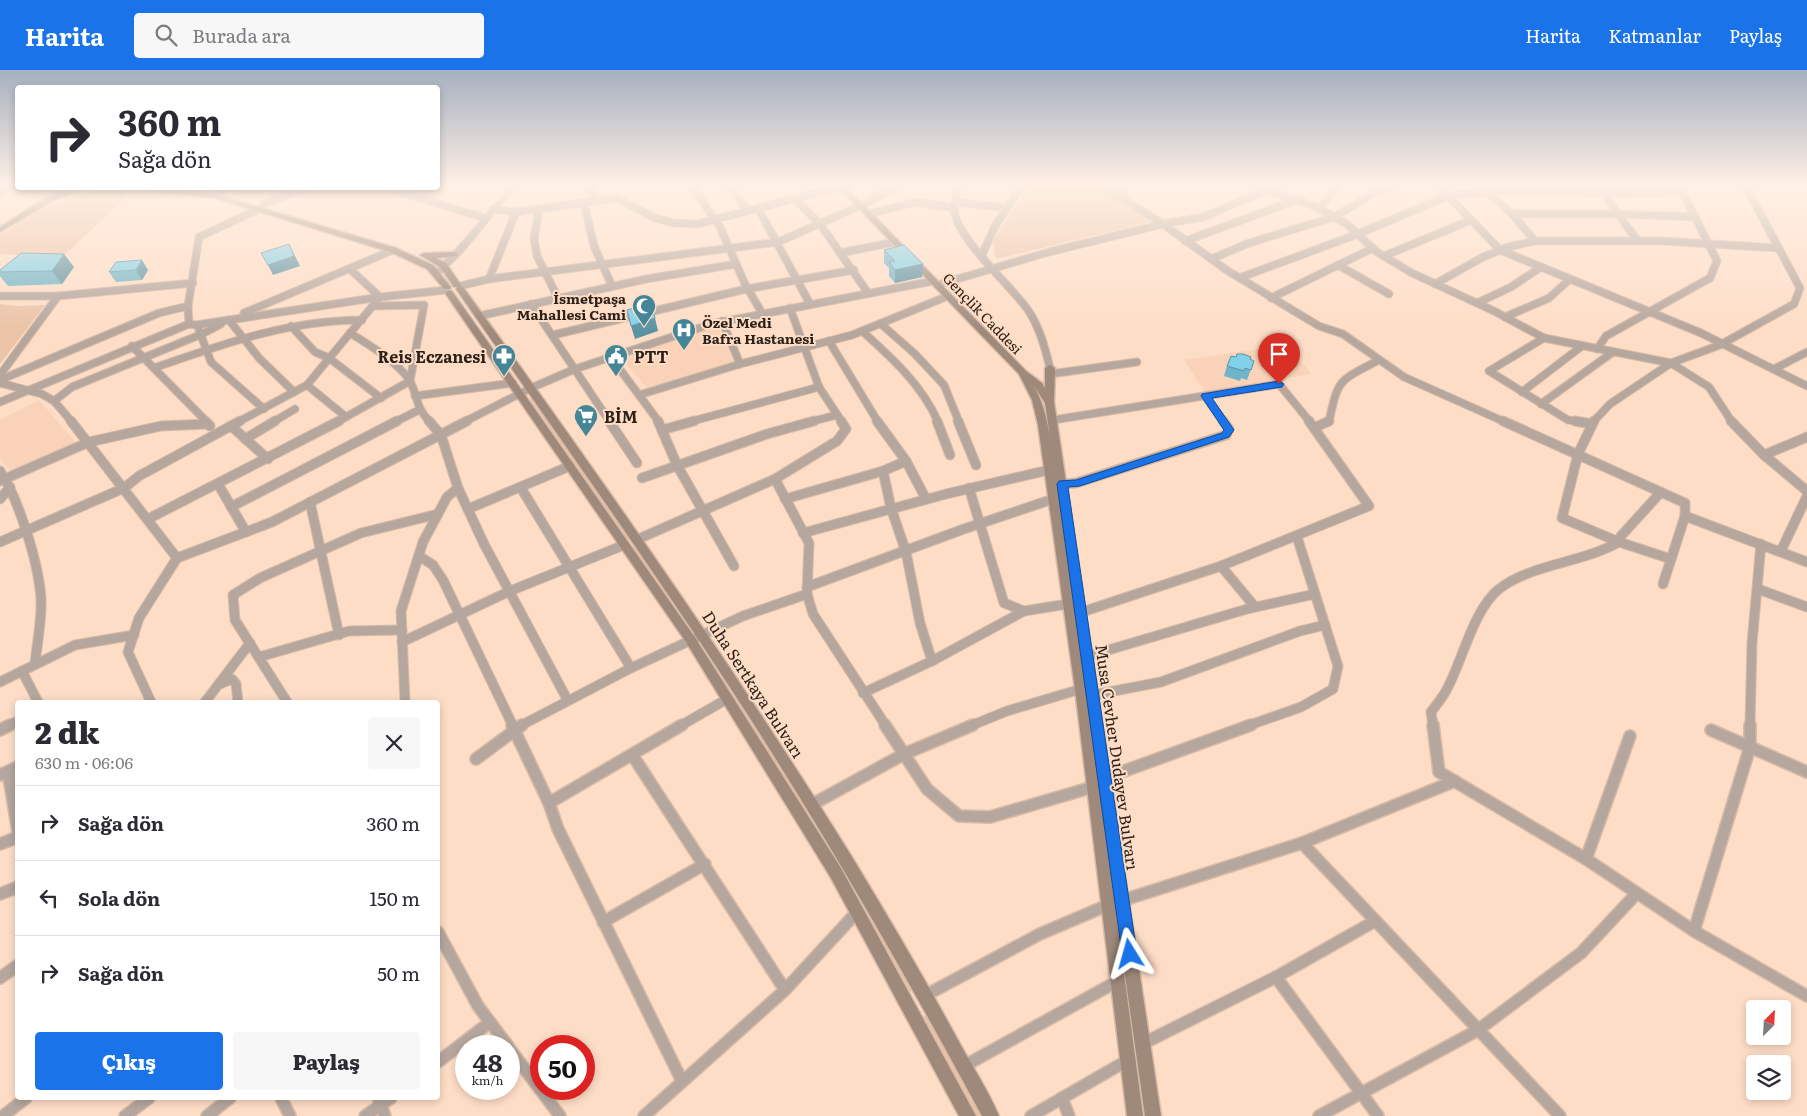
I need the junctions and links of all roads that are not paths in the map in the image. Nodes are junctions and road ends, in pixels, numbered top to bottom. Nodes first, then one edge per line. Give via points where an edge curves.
1 (206, 234) edge
2 (345, 234) edge
3 (354, 234) edge
4 (472, 234) edge
5 (507, 234) edge
6 (535, 234) edge
7 (589, 234) edge
8 (722, 234) edge
9 (773, 234) edge
10 (797, 234) edge
11 (827, 234) edge
12 (887, 234) edge
13 (967, 234) edge
14 (993, 234) edge
15 (1122, 234) edge
16 (1175, 234) edge
17 (1204, 234) edge
18 (1279, 234) edge
19 (1358, 234) joint
20 (1438, 234) edge
21 (1484, 234) edge
22 (1530, 234) edge
23 (1632, 234) edge
24 (1705, 234) edge
25 (1771, 234) edge
26 (1637, 240) junction
27 (1185, 241) junction
28 (1536, 241) junction
29 (778, 242) junction
30 (895, 242) junction
31 (1709, 242) junction
32 (1373, 248) junction
33 (1778, 248) junction
34 (730, 249) junction
35 (393, 250) junction
36 (1500, 250) junction
37 (457, 252) junction
38 (840, 253) junction
39 (982, 255) junction
40 (427, 256) junction
41 (1384, 256) junction
42 (1211, 259) junction
43 (599, 264) junction
44 (736, 264) junction
45 (443, 265) junction
46 (1338, 265) junction
47 (991, 266) junction
48 (1541, 267) junction
49 (351, 270) junction
50 (854, 270) junction
51 (437, 272) junction
52 (450, 272) junction
53 (545, 272) junction
54 (1239, 278) junction
55 (1570, 279) junction
56 (489, 280) junction
57 (797, 280) junction
58 (193, 283) junction
59 (935, 283) junction
60 (1435, 284) junction
61 (612, 286) junction
62 (453, 288) junction
63 (746, 289) junction
64 (868, 293) junction
65 (1389, 294) dead end
66 (0, 296) edge
67 (58, 296) junction
68 (948, 296) junction
69 (380, 297) junction
70 (558, 298) junction
71 (1271, 298) junction
72 (1477, 303) junction
73 (531, 304) junction
74 (810, 304) junction
75 (188, 306) junction
76 (373, 306) junction
77 (790, 308) junction
78 (1649, 312) junction
79 (762, 313) junction
80 (480, 316) junction
81 (1505, 317) junction
82 (229, 320) junction
83 (362, 320) junction
84 (722, 321) junction
85 (881, 324) junction
86 (192, 325) junction
87 (291, 326) junction
88 (862, 331) junction
89 (350, 333) junction
90 (202, 334) junction
91 (553, 335) junction
92 (243, 338) junction
93 (1544, 338) junction
94 (829, 341) junction
95 (1722, 344) junction
96 (132, 346) junction
97 (1582, 346) junction
98 (803, 348) junction
99 (1597, 349) junction
100 (207, 350) junction
101 (1613, 352) junction
102 (1807, 352) edge
103 (610, 356) junction
104 (142, 357) junction
105 (329, 358) junction
106 (1379, 360) junction
107 (1137, 362) dead end
108 (1671, 363) junction
109 (740, 364) junction
110 (154, 368) junction
111 (575, 369) junction
112 (1774, 369) junction
113 (1050, 371) junction
114 (1022, 373) junction
115 (0, 375) edge
116 (410, 381) junction
117 (0, 382) edge
118 (306, 385) junction
119 (1807, 386) edge
120 (818, 387) junction
121 (521, 389) junction
122 (1036, 389) junction
123 (29, 390) junction
124 (294, 392) junction
125 (1522, 392) junction
126 (639, 395) junction
127 (415, 396) junction
128 (1205, 396) junction
129 (381, 398) junction
130 (54, 401) junction
131 (0, 402) edge
132 (1050, 403) junction
133 (1541, 404) junction
134 (264, 409) junction
135 (294, 410) dead end
136 (419, 410) junction
137 (837, 415) junction
138 (346, 417) junction
139 (1053, 420) junction
140 (208, 424) junction
141 (1592, 424) junction
142 (231, 426) junction
143 (1314, 428) junction
144 (662, 430) junction
145 (218, 434) junction
146 (441, 435) junction
147 (1807, 437) edge
148 (245, 439) junction
149 (89, 442) junction
150 (1578, 454) junction
151 (950, 455) dead end
152 (1764, 455) junction
153 (268, 458) junction
154 (906, 460) junction
155 (637, 463) dead end
156 (976, 464) dead end
157 (570, 466) junction
158 (678, 466) junction
159 (883, 470) junction
160 (1049, 470) junction
161 (642, 478) dead end
162 (4, 479) edge
163 (775, 479) junction
164 (218, 484) junction
165 (1063, 484) junction
166 (124, 488) junction
167 (458, 488) junction
168 (521, 488) junction
169 (970, 488) junction
170 (1807, 491) edge
171 (1660, 492) junction
172 (1807, 496) edge
173 (0, 499) edge
174 (786, 499) junction
175 (926, 499) junction
176 (1053, 499) junction
177 (310, 502) junction
178 (232, 507) junction
179 (891, 508) junction
180 (468, 510) junction
181 (703, 512) junction
182 (438, 514) junction
183 (1685, 516) junction
184 (148, 520) junction
185 (980, 525) junction
186 (25, 531) junction
187 (246, 532) junction
188 (804, 533) junction
189 (1297, 537) junction
190 (636, 540) junction
191 (0, 542) edge
192 (1619, 542) junction
193 (1761, 544) junction
194 (624, 545) junction
195 (322, 550) junction
196 (1781, 551) junction
197 (906, 552) junction
198 (419, 556) junction
199 (177, 558) junction
200 (1672, 559) junction
201 (1807, 562) edge
202 (734, 566) dead end
203 (1221, 566) junction
204 (570, 568) junction
205 (1663, 584) dead end
206 (1758, 589) junction
207 (510, 591) junction
208 (807, 591) junction
209 (1315, 594) junction
210 (1068, 604) junction
211 (1255, 607) junction
212 (1807, 607) edge
213 (1024, 611) junction
214 (1082, 612) junction
215 (462, 615) junction
216 (1325, 626) junction
217 (402, 630) junction
218 (339, 634) junction
219 (703, 634) junction
220 (134, 635) junction
221 (690, 639) junction
222 (402, 642) junction
223 (250, 643) junction
224 (1088, 656) junction
225 (258, 658) junction
226 (932, 661) junction
227 (35, 664) junction
228 (631, 668) junction
229 (22, 671) junction
230 (0, 682) edge
231 (218, 685) junction
232 (1081, 689) junction
233 (863, 692) junction
234 (1093, 694) junction
235 (728, 699) junction
236 (37, 700) edge
237 (150, 700) edge
238 (207, 700) edge
239 (238, 700) edge
240 (286, 700) edge
241 (406, 700) edge
242 (567, 700) junction
243 (15, 722) edge
244 (515, 729) junction
245 (0, 730) edge
246 (1711, 730) dead end
247 (1630, 736) dead end
248 (1750, 747) junction
249 (904, 754) junction
250 (633, 756) junction
251 (476, 759) dead end
252 (8, 771) edge
253 (1807, 772) edge
254 (1105, 778) junction
255 (1455, 781) junction
256 (1093, 787) junction
257 (549, 803) junction
258 (813, 804) junction
259 (15, 813) edge
260 (15, 838) edge
261 (1302, 843) junction
262 (0, 844) edge
263 (1586, 859) junction
264 (705, 864) junction
265 (15, 888) edge
266 (1637, 893) junction
267 (0, 894) edge
268 (1122, 900) junction
269 (1108, 905) junction
270 (857, 912) junction
271 (1376, 921) junction
272 (603, 922) junction
273 (1694, 931) junction
274 (440, 936) edge
275 (15, 967) edge
276 (1276, 977) junction
277 (0, 978) edge
278 (1118, 981) junction
279 (785, 990) junction
280 (926, 995) junction
281 (1807, 996) edge
282 (909, 1007) junction
283 (490, 1022) junction
284 (1478, 1030) junction
285 (499, 1035) edge
286 (1142, 1044) junction
287 (440, 1060) edge
288 (1128, 1060) junction
289 (520, 1063) edge
290 (964, 1066) junction
291 (682, 1081) junction
292 (1361, 1092) junction
293 (1062, 1098) junction
294 (24, 1100) edge
295 (146, 1100) edge
296 (227, 1100) edge
297 (282, 1100) edge
298 (384, 1104) edge
299 (4, 1116) edge
300 (124, 1116) edge
301 (207, 1116) edge
302 (290, 1116) edge
303 (365, 1116) edge
304 (560, 1116) edge
305 (644, 1116) edge
306 (968, 1116) edge
307 (991, 1116) edge
308 (1031, 1116) edge
309 (1070, 1116) edge
310 (1135, 1116) edge
311 (1153, 1116) edge
312 (1319, 1116) edge
313 (1378, 1116) edge
314 (1560, 1116) edge

1 - 58 street via 199,237
2 - 35 main road, Duha Sertkaya Bulvarı
3 - 40 main road
4 - 37 street
5 - 56 street
6 - 53 street via 537,256
7 - 43 street
8 - 34 street
9 - 29 street
10 - 29 street
11 - 38 street
12 - 30 main road, Gençlik Caddesi
13 - 39 street
14 - 39 street
15 - 47 street
16 - 27 street
17 - 27 street
18 - 42 street
19 - 32 street
19 - 54 street
20 - 41 street
21 - 36 street
22 - 28 street
23 - 26 street
24 - 31 street
25 - 33 street
26 - 28 street
26 - 31 street
27 - 42 street
28 - 36 street
29 - 34 street
29 - 57 street
30 - 38 street
30 - 59 main road, Gençlik Caddesi
31 - 33 street
31 - 78 street via 1717,261 1710,278
32 - 41 street
32 - 46 street
33 - 95 street via 1800,288 1794,304
34 - 43 street
34 - 44 street
35 - 49 street
35 - 51 main road, Duha Sertkaya Bulvarı
36 - 48 street
36 - 60 street via 1464,266
37 - 40 main road
37 - 45 street
37 - 52 main road
38 - 50 street
39 - 47 street
40 - 45 main road
41 - 60 street
42 - 54 street
43 - 53 street
43 - 61 street
44 - 61 street
44 - 63 street
45 - 51 street
45 - 52 main road
46 - 65 street
46 - 71 street
47 - 59 street
47 - 113 street via 1028,310 1042,337
48 - 55 street
48 - 72 street via 1511,287
49 - 69 street
49 - 82 street
50 - 57 street
50 - 64 street
51 - 62 main road, Duha Sertkaya Bulvarı
52 - 62 main road
53 - 56 street
53 - 70 street
54 - 71 street
55 - 78 street
55 - 81 street via 1549,298
56 - 62 street
57 - 63 street
57 - 74 street
58 - 67 street
58 - 75 street
59 - 64 street
59 - 68 main road, Gençlik Caddesi
60 - 72 street
61 - 70 street
62 - 69 street
62 - 80 main road, Duha Sertkaya Bulvarı
62 - 121 main road, Duha Sertkaya Bulvarı
63 - 79 street
63 - 91 street
64 - 74 street
66 - 67 street
67 - 115 street
68 - 85 street
68 - 114 main road, Gençlik Caddesi
69 - 76 street
69 - 82 street
70 - 73 street
71 - 106 street via 1319,326 1343,334
72 - 81 street
73 - 80 street
73 - 91 street
74 - 77 street
75 - 86 street
75 - 117 street via 159,313
76 - 83 street
76 - 116 street via 424,305
77 - 79 street
77 - 98 street
78 - 95 street
78 - 99 street via 1606,336
79 - 84 street
80 - 121 main road, Duha Sertkaya Bulvarı
81 - 93 street
82 - 86 street
82 - 90 street
82 - 92 street
83 - 87 street via 337,318
83 - 89 street
84 - 103 street
84 - 109 street
85 - 88 street
85 - 156 street via 944,385
86 - 90 street
86 - 96 street
87 - 92 street
87 - 105 street via 315,352
88 - 94 street
88 - 151 street via 896,362 932,408
89 - 105 street
89 - 116 street via 382,353
90 - 100 street
90 - 104 street
91 - 111 street
92 - 100 street
92 - 124 street
93 - 97 street
93 - 125 street via 1489,371
94 - 98 street
94 - 154 street via 884,432
95 - 108 street
95 - 112 street
96 - 104 street
96 - 123 street
97 - 99 street
97 - 125 street
98 - 109 street
98 - 120 street
99 - 101 street
100 - 110 street
100 - 134 street via 211,362
101 - 108 street
101 - 133 street
102 - 112 street
103 - 111 street
103 - 126 street
104 - 110 street
104 - 130 street via 72,387
105 - 118 street
105 - 129 street
106 - 143 street via 1348,376 1336,389 1329,423
106 - 150 street via 1404,377
107 - 113 street
108 - 141 street via 1610,404
108 - 152 street via 1708,387 1732,422
109 - 126 street
110 - 140 street
111 - 121 street
111 - 155 street
112 - 119 street
113 - 114 main road via 1035,375
113 - 122 main road
113 - 132 main road, Musa Cevher Dudayev Bulvarı
114 - 122 main road, Musa Cevher Dudayev Bulvarı
116 - 127 street
116 - 129 street
117 - 123 street
118 - 124 street
118 - 138 street
120 - 137 street
120 - 144 street
121 - 127 street via 475,386
121 - 146 street
121 - 157 main road, Duha Sertkaya Bulvarı
121 - 190 main road, Duha Sertkaya Bulvarı
122 - 132 main road, Musa Cevher Dudayev Bulvarı
122 - 160 main road, Musa Cevher Dudayev Bulvarı
123 - 130 street
123 - 131 street
124 - 134 street
125 - 133 street
126 - 144 street
127 - 136 street
128 - 139 street
128 - 143 street via 1279,384
128 - 165 street via 1229,430 1226,435 1076,484
129 - 138 street
130 - 149 street
132 - 139 main road, Musa Cevher Dudayev Bulvarı
133 - 141 street via 1568,420
134 - 142 street
135 - 148 street
136 - 146 street
136 - 178 street
137 - 158 street via 767,434
137 - 163 street via 846,429 837,441
138 - 153 street
139 - 165 main road, Musa Cevher Dudayev Bulvarı
140 - 145 street
140 - 149 street via 161,426
141 - 150 street
142 - 145 street
142 - 148 street
143 - 189 street via 1369,506
144 - 158 street
145 - 166 street via 139,476
146 - 167 street
146 - 177 street
147 - 152 street
148 - 153 street
149 - 162 street
149 - 166 street
150 - 171 street
150 - 192 street via 1562,518
152 - 170 street
153 - 164 street
154 - 159 street
154 - 175 street
157 - 168 street
157 - 194 main road, Duha Sertkaya Bulvarı
158 - 161 street
158 - 181 street
159 - 174 street
159 - 179 street
160 - 169 street
160 - 176 main road, Musa Cevher Dudayev Bulvarı
162 - 173 street
162 - 186 street
163 - 174 street
163 - 181 street
164 - 178 street
164 - 184 street
165 - 214 main road, Musa Cevher Dudayev Bulvarı
166 - 184 street
166 - 186 street
167 - 180 street
167 - 182 street via 447,497
168 - 180 street
168 - 204 street
169 - 175 street
169 - 185 street
171 - 183 street via 1685,503
171 - 192 street
172 - 196 street
174 - 188 street
175 - 179 street
176 - 185 street
176 - 210 main road, Musa Cevher Dudayev Bulvarı
177 - 187 street
177 - 195 street
178 - 187 street
179 - 188 street
179 - 197 street
180 - 207 street
181 - 190 street
181 - 202 street
182 - 195 street via 361,533
182 - 198 street
183 - 193 street
183 - 200 street
184 - 199 street
185 - 197 street
185 - 213 street via 1004,603
186 - 191 street
186 - 227 street via 41,597
187 - 199 street
188 - 208 street via 809,543
189 - 203 street
189 - 209 street
190 - 219 main road, Duha Sertkaya Bulvarı
192 - 200 street
192 - 255 street via 1605,552 1544,569 1502,586 1486,602 1448,688 1431,712 1439,772
193 - 196 street
193 - 206 street
194 - 204 street
194 - 221 main road, Duha Sertkaya Bulvarı
195 - 218 street
195 - 223 street via 260,578 233,595 235,620
196 - 201 street
197 - 208 street
197 - 226 street via 920,624
198 - 215 street via 433,565
198 - 217 street via 401,611
199 - 220 street via 139,618
200 - 205 street
203 - 211 street
203 - 214 street
204 - 207 street
204 - 228 street
206 - 212 street
206 - 248 street via 1752,644
207 - 215 street
207 - 242 street
208 - 219 street
208 - 233 street via 812,614
209 - 211 street
209 - 216 street
210 - 213 street
210 - 232 main road, Musa Cevher Dudayev Bulvarı
211 - 224 street
213 - 226 street
214 - 224 main road, Musa Cevher Dudayev Bulvarı
215 - 222 street
215 - 244 street
216 - 234 street via 1300,631 1161,682
216 - 254 street via 1338,666 1333,689 1301,707
217 - 218 street
217 - 222 street
218 - 225 street
219 - 221 street
219 - 258 main road, Duha Sertkaya Bulvarı
220 - 227 street via 75,644
220 - 237 street via 128,652
221 - 228 street
221 - 235 main road, Duha Sertkaya Bulvarı
222 - 241 street
223 - 225 street
223 - 231 street
224 - 234 main road, Musa Cevher Dudayev Bulvarı
225 - 240 street
226 - 233 street
227 - 229 street
228 - 242 street
229 - 230 street
229 - 236 street
231 - 238 street
231 - 239 street via 232,678
232 - 249 street via 1007,711
232 - 256 main road, Musa Cevher Dudayev Bulvarı
233 - 249 street
234 - 254 main road, Musa Cevher Dudayev Bulvarı
235 - 250 street
235 - 270 main road, Duha Sertkaya Bulvarı
242 - 244 street
243 - 245 street
244 - 251 street
244 - 257 street
246 - 248 street
247 - 263 street
248 - 253 street
248 - 273 street
249 - 256 street via 927,789 959,816 990,817
249 - 258 street
250 - 257 street
250 - 264 street
252 - 259 street
254 - 268 main road, Musa Cevher Dudayev Bulvarı
255 - 261 street
255 - 263 street
256 - 269 main road, Musa Cevher Dudayev Bulvarı
257 - 272 street via 558,829
258 - 280 main road, Duha Sertkaya Bulvarı
260 - 262 street
261 - 268 street
261 - 271 street
263 - 266 street
264 - 272 street
264 - 279 street
265 - 267 street
266 - 273 street
266 - 284 street via 1581,953
268 - 269 street
268 - 286 main road, Musa Cevher Dudayev Bulvarı
269 - 278 main road, Musa Cevher Dudayev Bulvarı
269 - 280 street via 1040,934
270 - 279 street
270 - 282 main road, Duha Sertkaya Bulvarı
271 - 276 street
271 - 284 street
272 - 291 street
273 - 281 street
274 - 283 street
275 - 277 street
276 - 286 street
276 - 292 street
278 - 288 main road, Musa Cevher Dudayev Bulvarı
278 - 290 street
279 - 291 street
280 - 282 main road
280 - 290 main road, Duha Sertkaya Bulvarı
282 - 306 main road, Duha Sertkaya Bulvarı
283 - 285 street
283 - 287 street
284 - 292 street
284 - 314 street
286 - 311 main road, Musa Cevher Dudayev Bulvarı
288 - 293 street
288 - 310 main road, Musa Cevher Dudayev Bulvarı
289 - 304 street
290 - 307 main road, Duha Sertkaya Bulvarı
291 - 305 street
292 - 312 street
292 - 313 street
293 - 308 street
293 - 309 street
294 - 299 street
295 - 300 street
296 - 301 street
297 - 302 street
298 - 303 street

